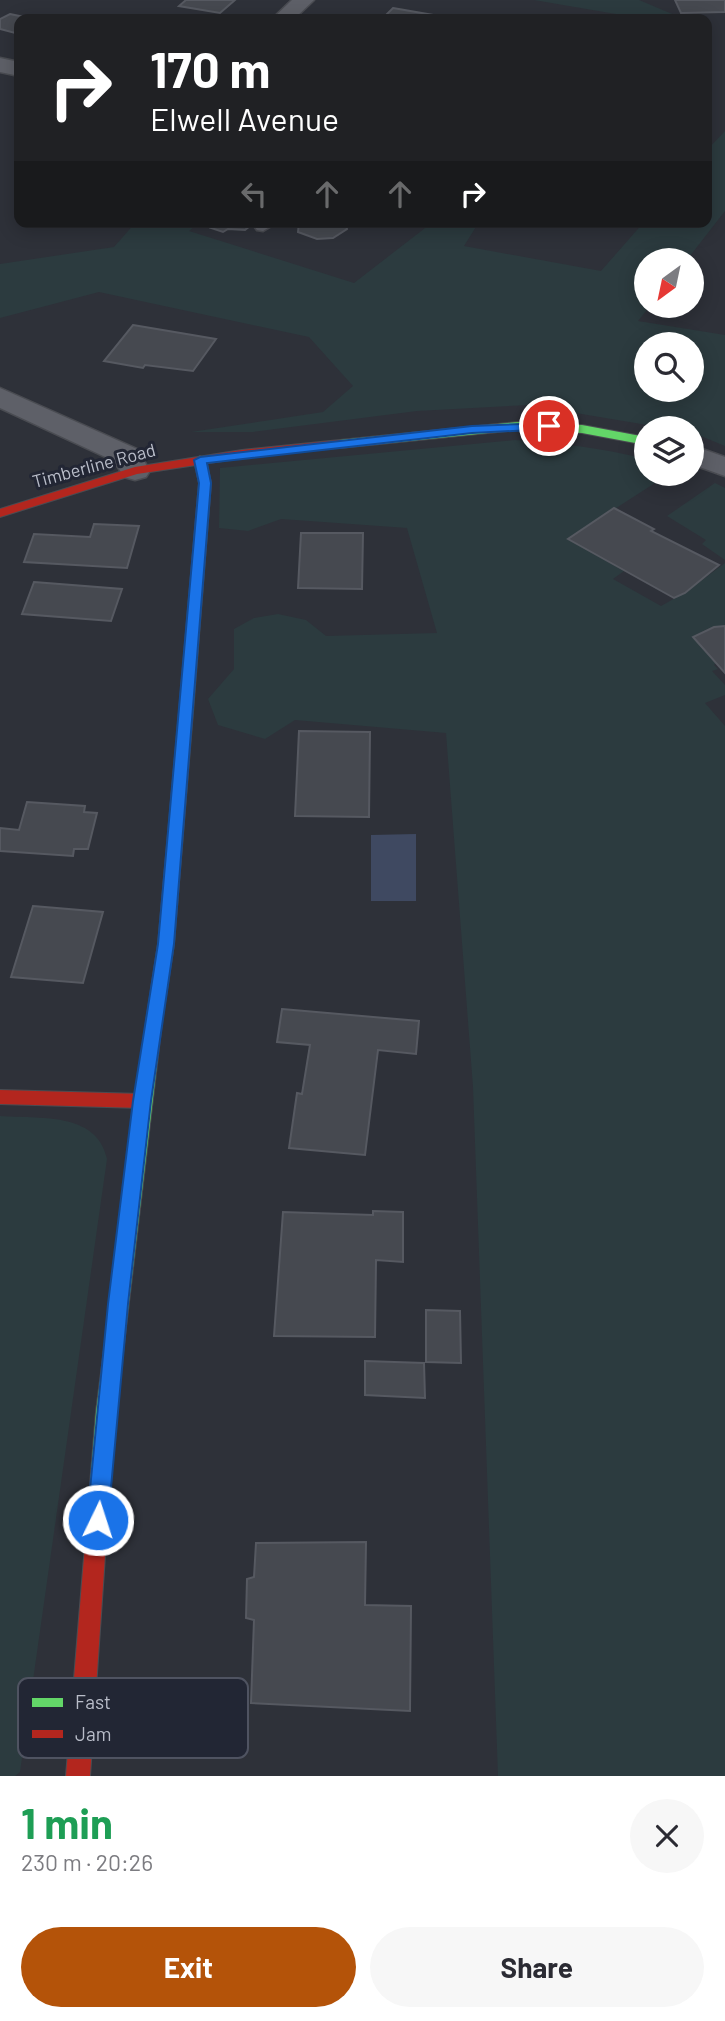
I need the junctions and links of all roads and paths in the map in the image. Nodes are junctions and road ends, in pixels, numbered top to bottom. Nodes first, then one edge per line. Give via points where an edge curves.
1 (304, 0) edge
2 (288, 14) edge
3 (0, 397) edge
4 (634, 439) edge
5 (704, 459) edge
6 (200, 460) junction
7 (725, 467) edge
8 (135, 471) junction
9 (0, 513) edge
10 (0, 1097) edge
11 (142, 1101) junction
12 (86, 1678) edge
13 (79, 1758) edge
14 (78, 1776) edge

1 - 2 street
3 - 8 street via 126,456
4 - 6 street, Timberline Road via 582,429 518,426
5 - 7 street
6 - 8 street, Timberline Road
6 - 11 street via 205,483 166,944
8 - 9 street, Timberline Road
10 - 11 street
11 - 12 street via 106,1412
13 - 14 street

